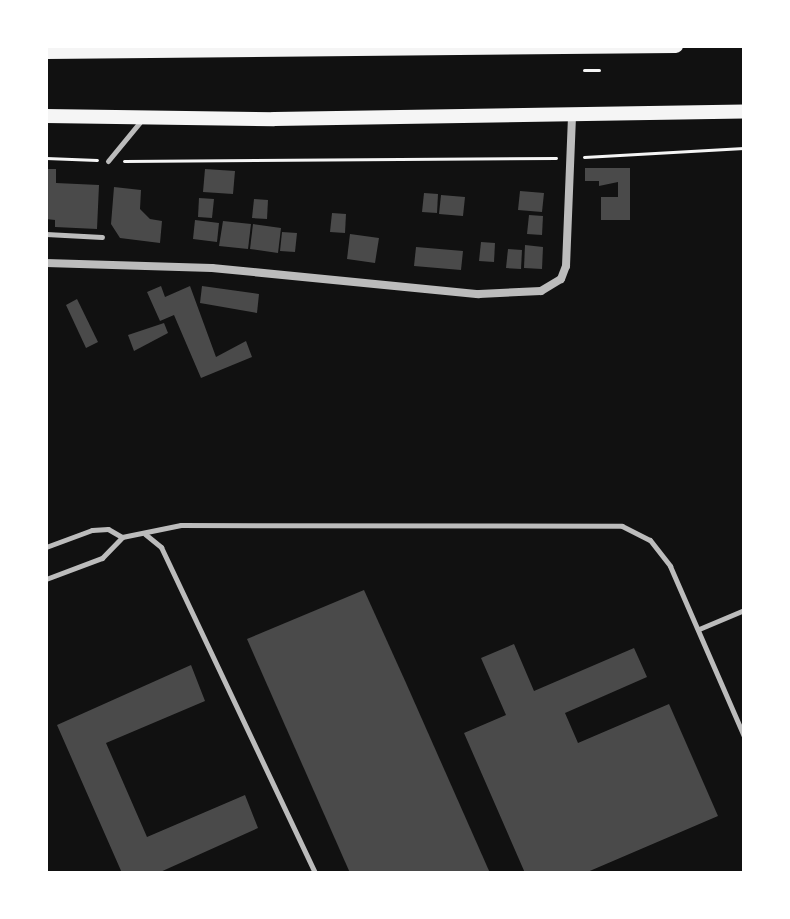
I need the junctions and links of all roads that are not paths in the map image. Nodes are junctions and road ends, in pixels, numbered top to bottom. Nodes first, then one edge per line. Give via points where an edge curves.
1 (243, 46) edge
2 (676, 46) edge
3 (308, 49) edge
4 (46, 52) edge
5 (225, 52) junction
6 (744, 112) edge
7 (46, 116) edge
8 (572, 116) junction
9 (148, 118) junction
10 (108, 161) road end
11 (46, 234) edge
12 (102, 237) dead end
13 (46, 263) edge
14 (145, 534) junction
15 (122, 537) junction
16 (46, 547) edge
17 (46, 579) edge
18 (744, 610) edge
19 (699, 629) junction
20 (744, 736) edge
21 (315, 873) edge

1 - 5 lane
2 - 3 main road
3 - 5 main road
4 - 5 main road
6 - 8 main road
7 - 9 main road
8 - 9 main road
8 - 13 street via 566,266 561,279 541,291 479,294 212,268
9 - 10 lane via 126,135
11 - 12 lane
14 - 15 lane
14 - 19 lane via 181,525 622,526 638,531 659,550
14 - 21 lane via 161,547
15 - 16 lane via 108,529 92,530
15 - 17 lane via 102,558
18 - 19 lane
19 - 20 lane

